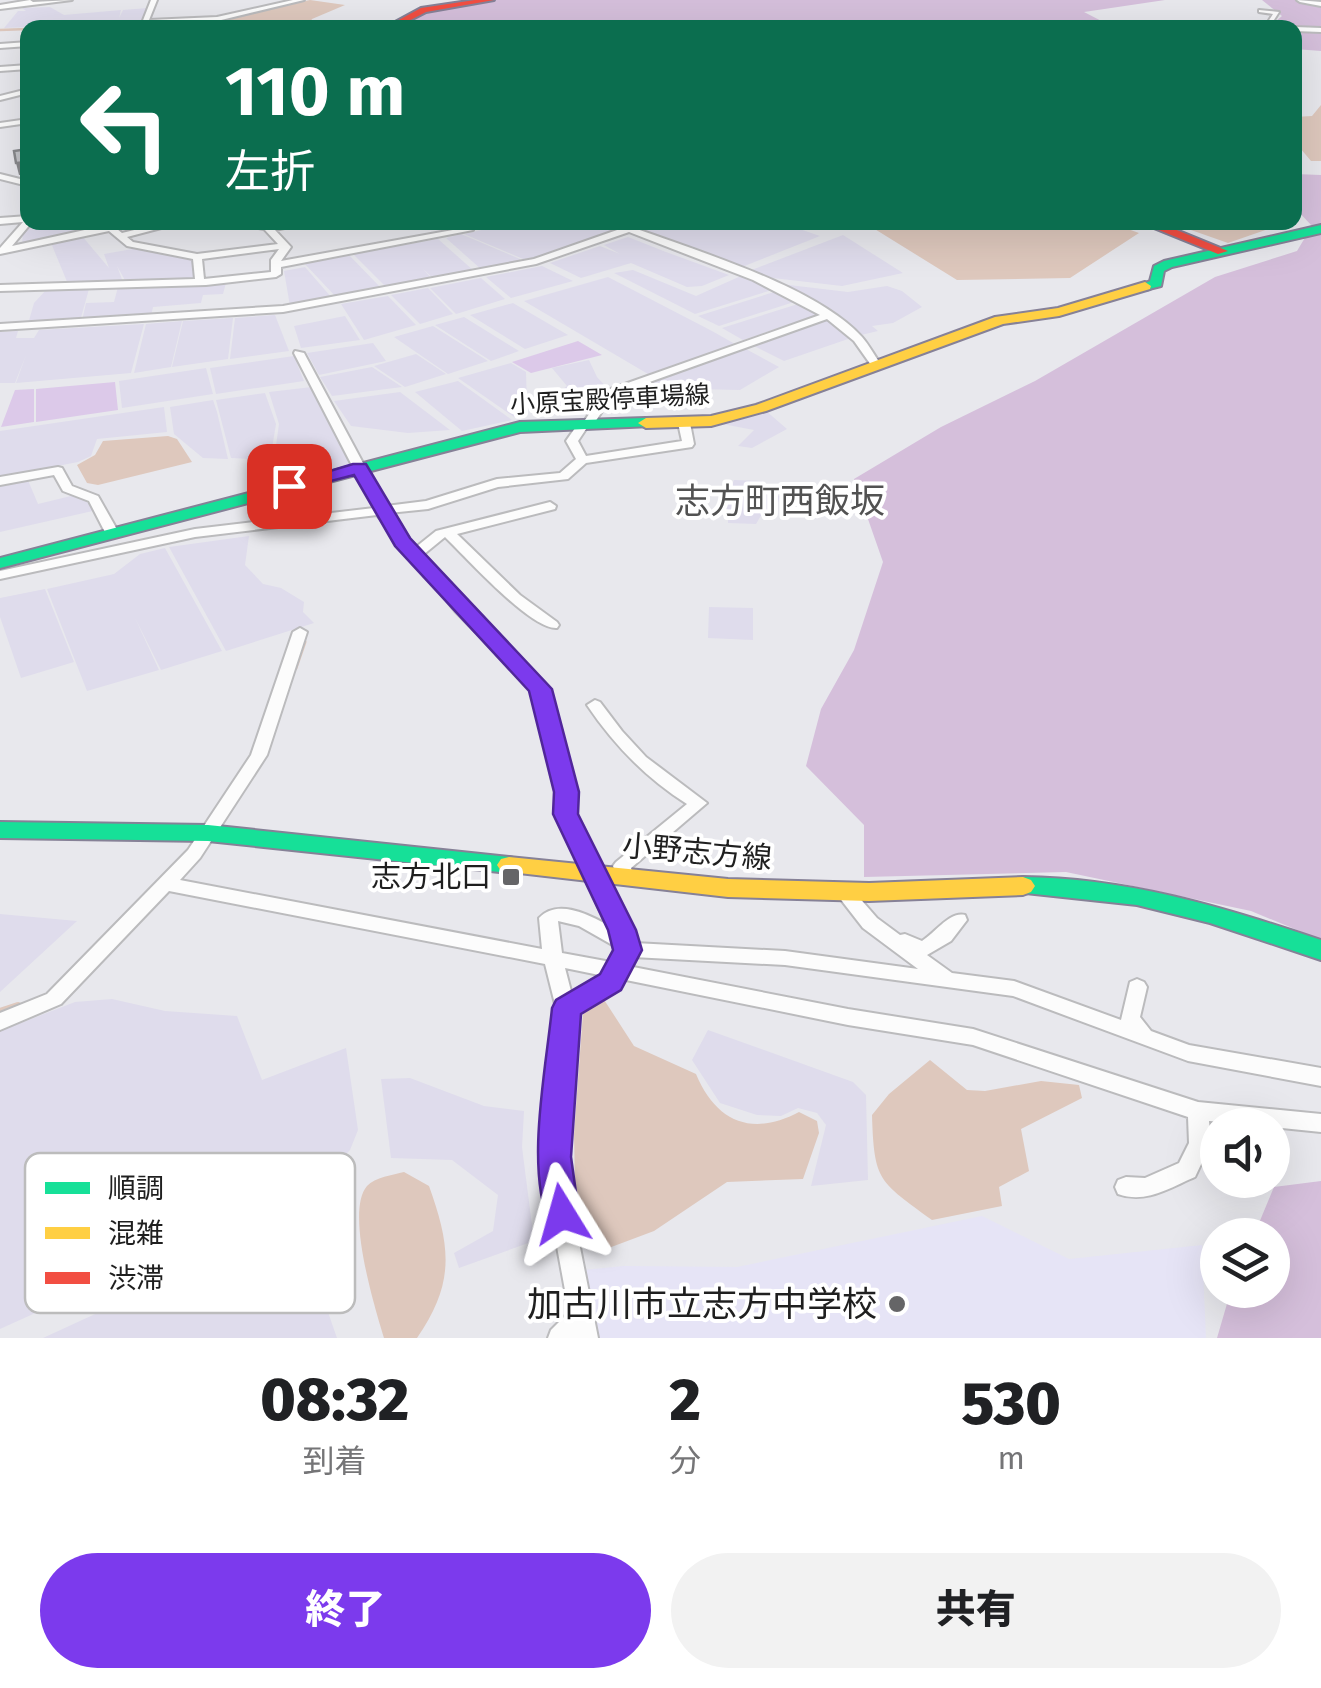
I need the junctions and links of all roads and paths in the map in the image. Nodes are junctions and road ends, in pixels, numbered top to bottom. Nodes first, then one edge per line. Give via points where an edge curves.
1 (70, 0) edge
2 (301, 0) edge
3 (490, 0) edge
4 (1300, 0) edge
5 (28, 2) edge
6 (1321, 4) edge
7 (0, 6) edge
8 (1261, 11) dead end
9 (205, 20) edge
10 (404, 20) edge
11 (1272, 20) edge
12 (20, 229) edge
13 (119, 230) edge
14 (129, 230) edge
15 (270, 230) edge
16 (469, 230) edge
17 (628, 230) joint
18 (1166, 230) edge
19 (1321, 230) edge
20 (115, 232) junction
21 (285, 246) junction
22 (1, 251) edge
23 (1223, 252) junction
24 (197, 257) junction
25 (275, 265) junction
26 (200, 282) junction
27 (0, 288) edge
28 (830, 315) junction
29 (0, 327) edge
30 (299, 352) dead end
31 (876, 364) junction
32 (586, 423) junction
33 (684, 423) junction
34 (582, 460) junction
35 (360, 468) junction
36 (0, 481) edge
37 (550, 506) dead end
38 (383, 510) junction
39 (447, 532) junction
40 (112, 533) junction
41 (415, 555) junction
42 (0, 563) edge
43 (0, 575) edge
44 (552, 625) dead end
45 (300, 632) dead end
46 (595, 704) dead end
47 (0, 830) edge
48 (208, 833) junction
49 (592, 874) junction
50 (624, 876) junction
51 (167, 884) junction
52 (844, 892) junction
53 (862, 916) junction
54 (958, 920) dead end
55 (1321, 950) edge
56 (624, 954) junction
57 (553, 958) junction
58 (949, 981) junction
59 (1137, 987) dead end
60 (566, 1008) junction
61 (0, 1022) edge
62 (1145, 1036) junction
63 (1321, 1077) edge
64 (1198, 1112) junction
65 (1321, 1123) edge
66 (1126, 1187) dead end
67 (584, 1327) edge
68 (560, 1338) edge

1 - 5 street
2 - 9 street
3 - 10 main road via 424,10
4 - 6 street
5 - 7 street
8 - 11 street via 1278,13
12 - 22 street
13 - 20 street
14 - 20 street
15 - 21 street
16 - 25 street
17 - 28 street
17 - 29 street via 536,262 284,309
18 - 23 main road
19 - 23 main road, 小原宝殿停車場線
20 - 22 street
20 - 24 street via 141,247
21 - 24 street
21 - 25 street
23 - 31 main road, 小原宝殿停車場線 via 1168,264 1149,286 1059,312 1000,320
24 - 26 street
25 - 26 street via 276,274
26 - 27 street
28 - 31 street via 863,340
28 - 32 street via 609,393
30 - 35 street
31 - 33 main road, 小原宝殿停車場線 via 761,408
32 - 33 main road, 小原宝殿停車場線
32 - 34 street via 572,441
32 - 35 main road, 小原宝殿停車場線 via 520,427
33 - 34 street via 688,444
34 - 38 street via 564,476
35 - 38 street
35 - 40 main road, 小原宝殿停車場線
36 - 40 street via 58,470 67,488 94,499
37 - 39 street
38 - 41 street
38 - 43 street via 195,533
39 - 41 street
39 - 44 street
40 - 42 main road, 小原宝殿停車場線
41 - 49 street via 540,689 566,814
45 - 48 street via 259,754
46 - 50 street via 618,742 699,803 622,866
47 - 48 main road, 小野志方線
48 - 49 main road, 小野志方線
48 - 51 street
49 - 50 main road, 小野志方線
49 - 56 street
50 - 52 main road, 小野志方線
51 - 57 street
51 - 61 street via 54,998
52 - 53 street
52 - 55 main road, 小野志方線 via 1070,884 1206,910
53 - 54 street via 923,949
53 - 58 street
56 - 57 street
56 - 57 street via 584,920 555,914 548,918
56 - 58 street via 786,958
56 - 60 street via 610,982
56 - 64 street via 848,1017 973,1037
57 - 60 street
58 - 62 street via 1014,989
59 - 62 street via 1130,1020
60 - 67 street via 555,1157
62 - 63 street via 1188,1053
64 - 65 street
64 - 66 street via 1200,1143 1186,1170 1146,1188
67 - 68 street

